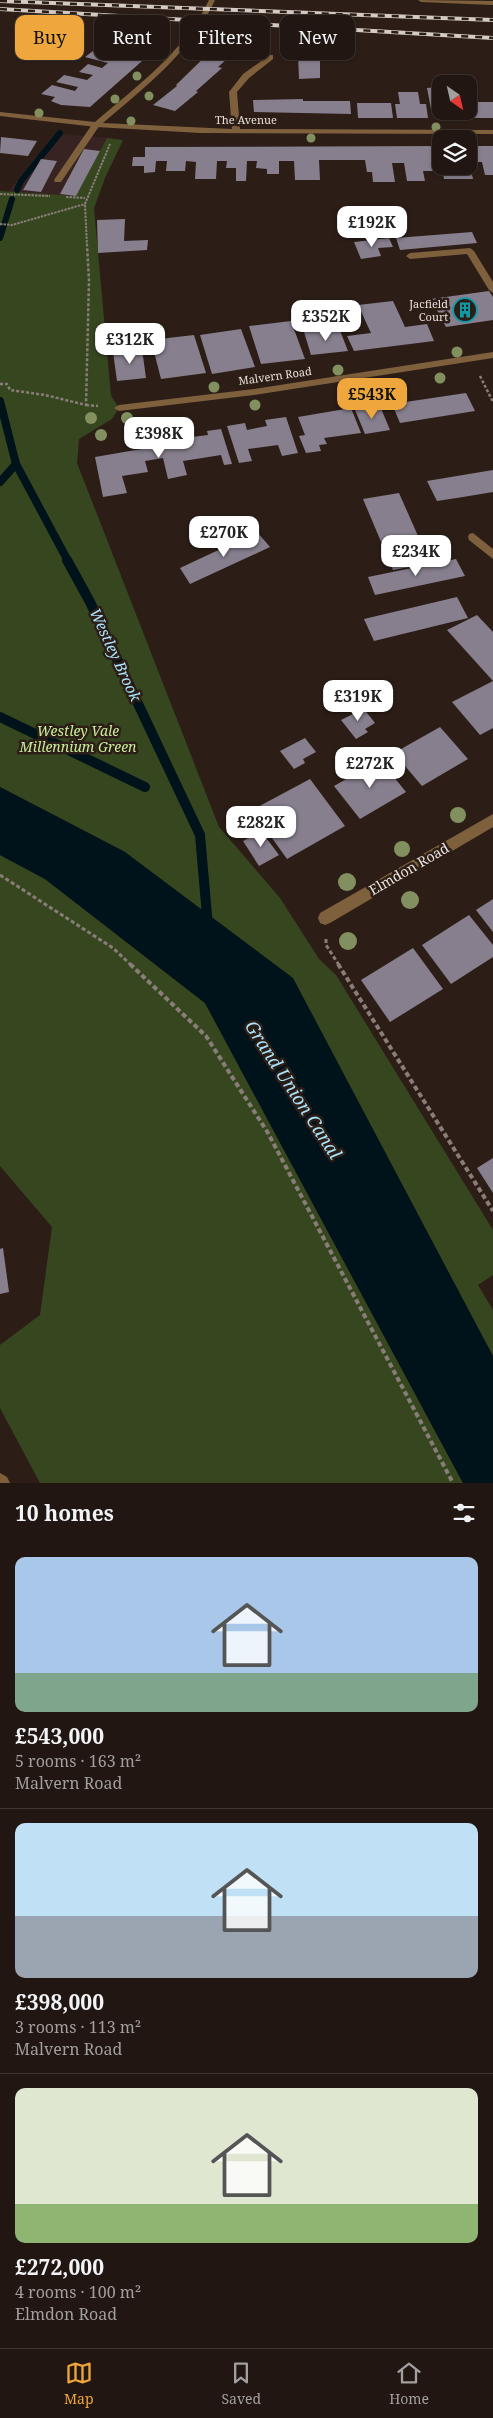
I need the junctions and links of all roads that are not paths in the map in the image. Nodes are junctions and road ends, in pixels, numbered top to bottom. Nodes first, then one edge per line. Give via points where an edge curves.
1 (212, 0) edge
2 (421, 0) edge
3 (493, 3) edge
4 (266, 60) edge
5 (0, 114) edge
6 (96, 125) junction
7 (236, 132) junction
8 (493, 132) edge
9 (58, 180) dead end
10 (410, 256) dead end
11 (493, 290) edge
12 (493, 355) edge
13 (119, 408) dead end
14 (473, 537) dead end
15 (493, 555) edge
16 (493, 820) edge
17 (325, 918) road end

1 - 6 street via 210,9 187,41
2 - 3 street
4 - 7 street via 246,76 233,92
5 - 6 street, The Avenue
6 - 7 street, The Avenue
6 - 9 street
7 - 8 street, The Avenue
10 - 11 street via 470,251
12 - 13 street, Malvern Road via 254,392
14 - 15 street
16 - 17 street, Elmdon Road

